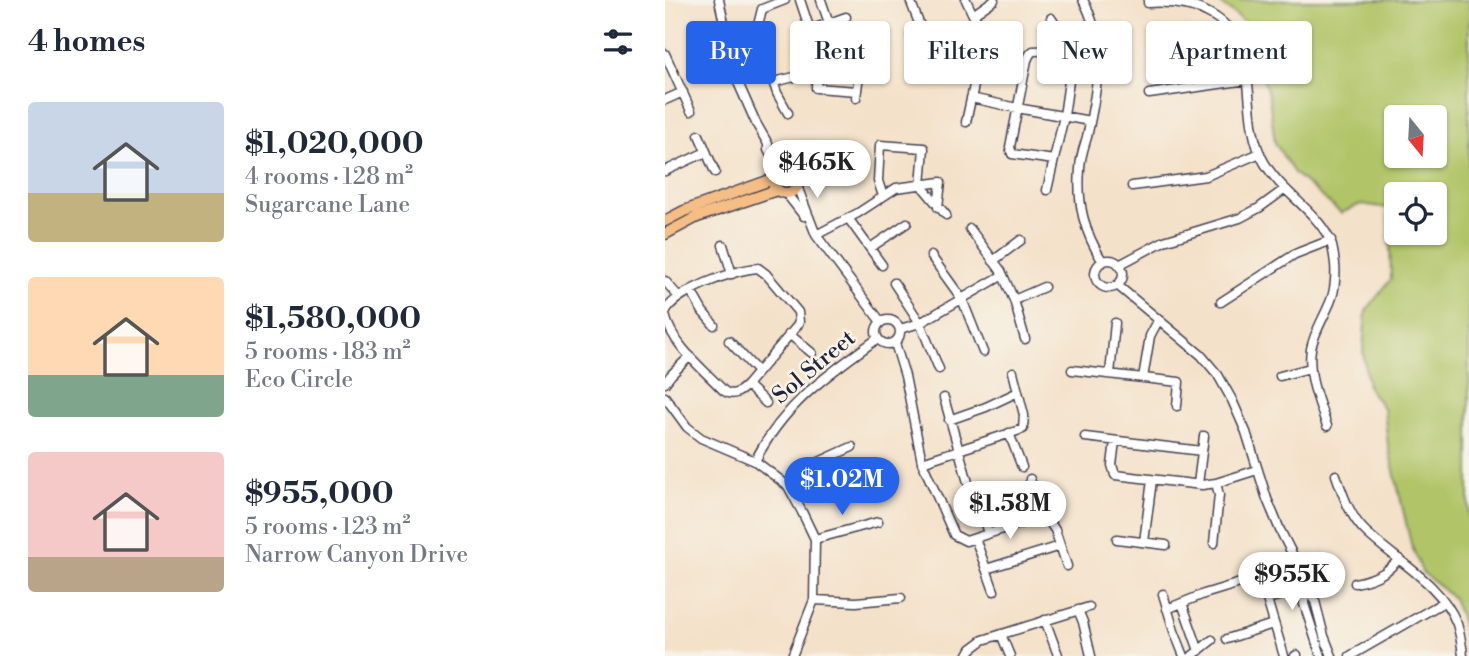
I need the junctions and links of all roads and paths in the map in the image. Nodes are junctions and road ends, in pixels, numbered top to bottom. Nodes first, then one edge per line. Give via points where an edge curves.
1 (719, 0) edge
2 (785, 0) edge
3 (800, 0) edge
4 (821, 0) edge
5 (910, 0) edge
6 (967, 0) edge
7 (994, 0) edge
8 (1083, 0) edge
9 (1148, 3) dead end
10 (973, 15) junction
11 (846, 17) dead end
12 (1051, 18) dead end
13 (724, 21) edge
14 (759, 21) edge
15 (807, 21) edge
16 (828, 21) edge
17 (835, 21) edge
18 (918, 21) edge
19 (977, 21) edge
20 (1053, 21) edge
21 (1222, 21) edge
22 (1037, 51) edge
23 (666, 60) edge
24 (739, 84) edge
25 (775, 84) edge
26 (816, 84) edge
27 (857, 84) edge
28 (974, 84) edge
29 (1069, 84) edge
30 (1214, 84) edge
31 (1248, 84) edge
32 (683, 92) junction
33 (1149, 94) dead end
34 (971, 98) junction
35 (665, 100) edge
36 (1017, 108) junction
37 (691, 111) dead end
38 (788, 113) dead end
39 (1064, 116) junction
40 (1090, 121) junction
41 (966, 122) dead end
42 (699, 135) dead end
43 (706, 152) junction
44 (1260, 153) junction
45 (1054, 160) junction
46 (782, 168) junction
47 (665, 171) edge
48 (715, 172) dead end
49 (921, 185) junction
50 (797, 186) junction
51 (1132, 186) dead end
52 (779, 187) junction
53 (1285, 189) junction
54 (1047, 190) dead end
55 (883, 197) junction
56 (938, 207) junction
57 (946, 215) dead end
58 (848, 218) junction
59 (665, 221) edge
60 (907, 223) dead end
61 (811, 224) junction
62 (970, 229) dead end
63 (665, 234) edge
64 (816, 235) junction
65 (1021, 240) dead end
66 (1331, 240) junction
67 (723, 245) dead end
68 (870, 248) junction
69 (931, 256) dead end
70 (993, 261) junction
71 (1103, 262) junction
72 (882, 265) dead end
73 (1119, 265) junction
74 (732, 274) junction
75 (1003, 275) junction
76 (665, 281) edge
77 (894, 283) dead end
78 (1117, 285) junction
79 (1044, 288) dead end
80 (691, 290) junction
81 (679, 297) junction
82 (962, 299) junction
83 (1014, 300) junction
84 (1221, 302) dead end
85 (665, 314) edge
86 (1158, 321) junction
87 (881, 322) junction
88 (920, 323) junction
89 (1115, 323) dead end
90 (714, 326) dead end
91 (900, 329) junction
92 (789, 334) junction
93 (877, 339) junction
94 (1025, 339) dead end
95 (729, 341) dead end
96 (895, 343) junction
97 (983, 352) dead end
98 (812, 353) dead end
99 (690, 356) junction
100 (1310, 368) junction
101 (939, 369) dead end
102 (1072, 370) dead end
103 (758, 372) junction
104 (1013, 372) dead end
105 (1110, 374) junction
106 (1280, 376) dead end
107 (1143, 378) junction
108 (665, 383) edge
109 (747, 385) junction
110 (1018, 392) junction
111 (665, 397) edge
112 (944, 398) dead end
113 (766, 402) dead end
114 (1177, 406) dead end
115 (949, 420) junction
116 (1327, 426) dead end
117 (1009, 433) junction
118 (1204, 436) dead end
119 (1085, 437) dead end
120 (1115, 441) junction
121 (852, 447) dead end
122 (958, 450) junction
123 (1202, 451) junction
124 (755, 461) junction
125 (922, 462) junction
126 (1022, 467) dead end
127 (1257, 470) junction
128 (1336, 475) dead end
129 (1030, 479) dead end
130 (1152, 480) junction
131 (1216, 483) junction
132 (1198, 484) junction
133 (788, 486) junction
134 (969, 486) dead end
135 (977, 500) dead end
136 (1046, 515) junction
137 (878, 522) dead end
138 (989, 533) junction
139 (815, 539) junction
140 (971, 539) junction
141 (1117, 539) dead end
142 (1145, 542) junction
143 (1214, 543) dead end
144 (1166, 545) dead end
145 (1060, 546) junction
146 (1399, 559) junction
147 (1256, 563) dead end
148 (1067, 566) dead end
149 (986, 569) junction
150 (1261, 577) junction
151 (1355, 583) dead end
152 (1304, 589) junction
153 (994, 592) dead end
154 (1163, 594) dead end
155 (901, 598) dead end
156 (1267, 599) junction
157 (814, 600) junction
158 (1444, 602) junction
159 (1182, 603) junction
160 (1089, 607) dead end
161 (1167, 609) junction
162 (1078, 610) junction
163 (1045, 620) junction
164 (1273, 624) junction
165 (1001, 634) junction
166 (1227, 639) dead end
167 (1212, 640) dead end
168 (1196, 653) edge
169 (1058, 655) edge
170 (792, 656) edge
171 (967, 656) edge
172 (1010, 656) edge
173 (1091, 656) edge
174 (1184, 656) edge
175 (1283, 656) edge
176 (1321, 656) edge
177 (1332, 656) edge
178 (1350, 656) edge
179 (1463, 656) edge

1 - 13 street
2 - 14 street via 762,9
3 - 15 street
4 - 16 street
5 - 18 street
6 - 10 street
7 - 10 street
8 - 40 street via 1096,32 1099,59
9 - 21 street via 1163,1 1204,9
10 - 19 street
11 - 17 street
12 - 20 street
22 - 36 street via 1030,54
23 - 32 street
24 - 46 street
25 - 38 street
26 - 27 street via 816,88 856,95
28 - 34 street
29 - 39 street
30 - 33 street
31 - 44 street
32 - 35 street
32 - 37 street
34 - 36 street
34 - 41 street
36 - 39 street
36 - 45 street via 1012,154
39 - 40 street
39 - 45 street
40 - 71 street via 1080,166 1080,193 1091,242
42 - 43 street
43 - 47 street
43 - 48 street
44 - 51 street via 1206,176
44 - 53 street
45 - 54 street
46 - 50 main road via 796,173
46 - 52 main road via 775,174
49 - 55 street via 896,188
49 - 55 street via 924,148 880,145 878,181
49 - 56 street
49 - 56 street via 941,182
50 - 52 main road via 792,191
50 - 61 street
52 - 59 main road via 693,207
52 - 61 street
52 - 63 main road via 697,217
53 - 66 street via 1316,218
53 - 73 street via 1240,218 1164,241
55 - 58 street
56 - 57 street
58 - 64 street
58 - 68 street
60 - 68 street
61 - 64 street
62 - 70 street
64 - 87 street
65 - 70 street
66 - 84 street via 1295,254
66 - 100 street via 1335,266 1332,298 1311,347
67 - 74 street
68 - 72 street
69 - 82 street
70 - 75 street
71 - 73 street
71 - 78 street via 1095,272 1097,281 1108,288
73 - 78 street via 1122,273
74 - 80 street
74 - 92 street via 758,268 766,274 798,312 799,322
75 - 82 street
75 - 83 street
76 - 81 street
77 - 88 street
78 - 86 street
79 - 83 street
80 - 81 street
80 - 90 street
81 - 85 street
82 - 88 street
82 - 97 street
83 - 94 street
85 - 99 street via 674,336
86 - 107 street via 1150,336
86 - 127 street via 1218,375 1246,432
87 - 91 street via 892,321
87 - 93 street via 875,331
88 - 91 street
88 - 101 street
89 - 105 street
91 - 96 street
92 - 98 street
92 - 103 street
93 - 96 street via 883,344
93 - 124 street, Sol Street via 799,399
95 - 103 street
96 - 125 street
99 - 108 street
99 - 109 street via 728,394
100 - 106 street
100 - 116 street
102 - 105 street
103 - 109 street
104 - 110 street
105 - 107 street
107 - 114 street via 1179,382
109 - 113 street
110 - 115 street
110 - 117 street via 1023,429
111 - 124 street via 701,438
112 - 115 street
115 - 122 street
117 - 122 street
117 - 126 street
118 - 123 street
119 - 120 street
120 - 123 street
120 - 130 street via 1115,475
121 - 133 street via 819,462
122 - 125 street
122 - 134 street
123 - 132 street
124 - 133 street
125 - 140 street via 954,535
127 - 131 street
127 - 152 street via 1302,573
128 - 146 street via 1346,504 1364,531
129 - 136 street via 1038,506
130 - 132 street
130 - 142 street
131 - 132 street
131 - 143 street
133 - 139 street
135 - 138 street
136 - 138 street
136 - 145 street
137 - 139 street
138 - 140 street
139 - 157 street
140 - 149 street
141 - 142 street
142 - 144 street
145 - 148 street
145 - 149 street
146 - 151 street via 1382,575
146 - 158 street
147 - 150 street
149 - 153 street
150 - 156 street
150 - 159 street
152 - 156 street
152 - 176 street via 1304,604
152 - 177 street via 1315,601
154 - 161 street
155 - 157 street
156 - 164 street
157 - 170 street
158 - 178 street
158 - 179 street via 1456,621
159 - 161 street
159 - 168 street
160 - 162 street
161 - 174 street
162 - 163 street
162 - 173 street
163 - 165 street
163 - 169 street
164 - 166 street
164 - 175 street
165 - 171 street via 983,640
165 - 172 street
167 - 168 street

